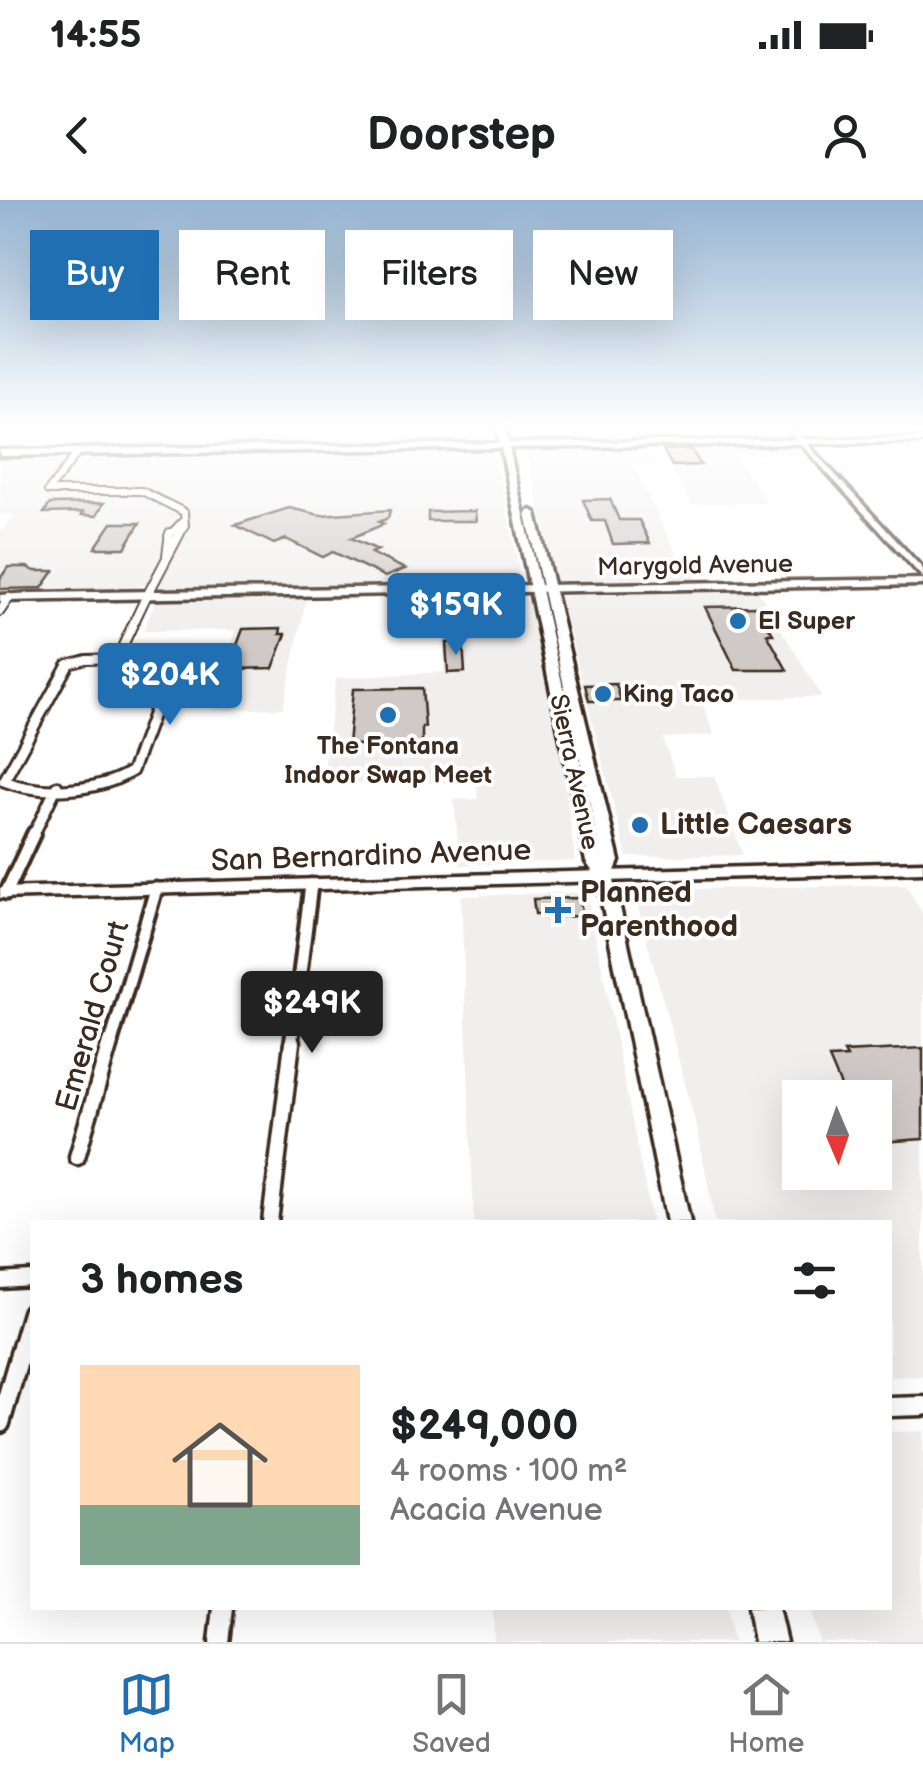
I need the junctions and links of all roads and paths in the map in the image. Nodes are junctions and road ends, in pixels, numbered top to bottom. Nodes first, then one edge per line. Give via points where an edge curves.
1 (154, 496) edge
2 (522, 496) edge
3 (850, 496) edge
4 (182, 522) junction
5 (171, 531) junction
6 (178, 541) junction
7 (166, 555) junction
8 (923, 579) edge
9 (542, 589) junction
10 (147, 595) junction
11 (24, 597) junction
12 (4, 598) edge
13 (0, 611) edge
14 (117, 658) junction
15 (556, 688) junction
16 (583, 737) junction
17 (57, 786) junction
18 (923, 866) edge
19 (606, 876) junction
20 (311, 885) junction
21 (156, 890) junction
22 (2, 897) edge
23 (77, 1157) dead end
24 (270, 1220) edge
25 (679, 1220) edge
26 (30, 1279) edge
27 (0, 1280) edge
28 (30, 1320) edge
29 (923, 1406) edge
30 (892, 1408) edge
31 (0, 1423) edge
32 (223, 1610) edge
33 (763, 1610) edge
34 (219, 1642) edge
35 (770, 1642) edge

1 - 4 street via 182,509
2 - 9 main road, Sierra Avenue
3 - 8 street
4 - 5 street
4 - 6 street
5 - 6 street
5 - 7 street
6 - 7 street
7 - 10 street
8 - 9 street, Marygold Avenue
9 - 10 street, Marygold Avenue
9 - 15 main road, Sierra Avenue
9 - 16 main road, Sierra Avenue
10 - 11 street, Marygold Avenue
10 - 11 street, Marygold Avenue
10 - 14 street
11 - 12 street, Marygold Avenue
12 - 13 street
14 - 17 street via 66,666 4,776 16,787
14 - 17 street via 162,657 172,664 132,771 110,784
15 - 16 main road via 564,688 572,724
15 - 19 main road, Sierra Avenue via 594,862
16 - 19 main road, Sierra Avenue via 612,861
17 - 22 street
18 - 19 street, San Bernardino Avenue
19 - 20 street, San Bernardino Avenue
19 - 25 main road, Sierra Avenue
20 - 21 street, San Bernardino Avenue
20 - 24 street
21 - 22 street, San Bernardino Avenue
21 - 23 street, Emerald Court
26 - 27 street
28 - 31 street
29 - 30 street
32 - 34 street
33 - 35 main road

